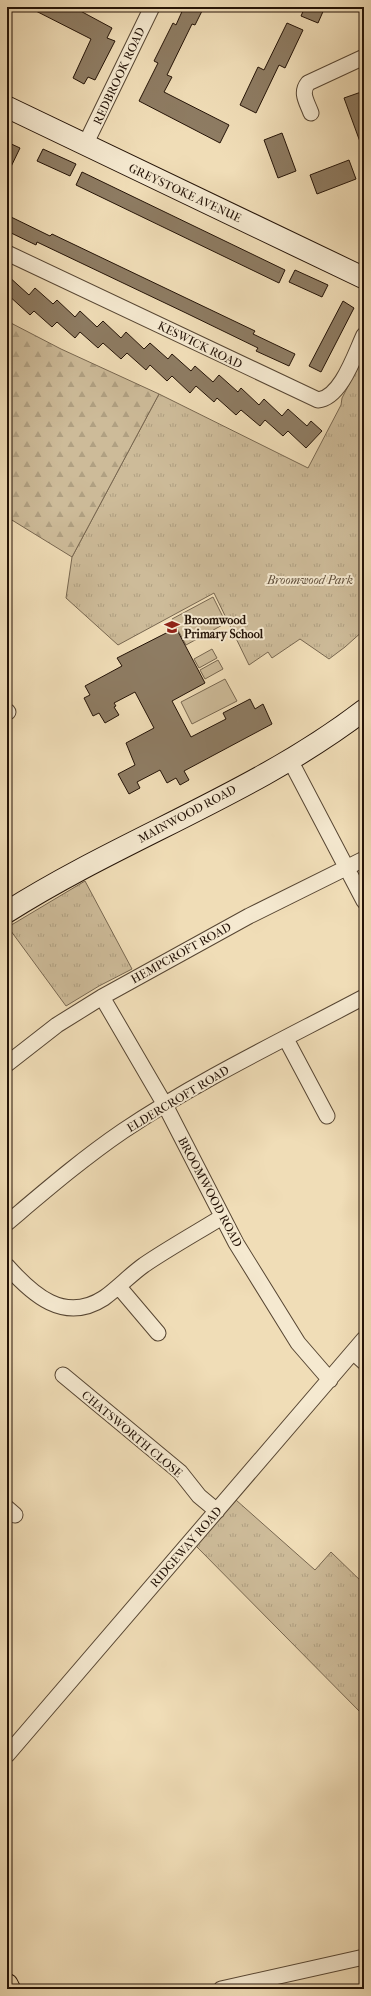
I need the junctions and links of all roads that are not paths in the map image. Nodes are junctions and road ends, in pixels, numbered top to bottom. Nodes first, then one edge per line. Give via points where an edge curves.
1 (149, 8) edge
2 (364, 57) edge
3 (7, 107) edge
4 (310, 113) dead end
5 (85, 145) junction
6 (7, 253) edge
7 (364, 278) edge
8 (364, 335) edge
9 (364, 710) edge
10 (290, 760) junction
11 (364, 859) edge
12 (347, 868) junction
13 (364, 901) edge
14 (7, 912) edge
15 (102, 996) junction
16 (364, 997) edge
17 (286, 1038) junction
18 (7, 1064) edge
19 (165, 1105) junction
20 (327, 1118) dead end
21 (222, 1217) junction
22 (7, 1223) edge
23 (7, 1266) edge
24 (119, 1287) junction
25 (159, 1334) dead end
26 (364, 1339) edge
27 (353, 1352) junction
28 (364, 1362) edge
29 (63, 1375) dead end
30 (330, 1380) junction
31 (217, 1511) junction
32 (7, 1755) edge
33 (364, 1957) edge
34 (7, 1985) edge
35 (9, 1989) edge
36 (221, 1989) edge

1 - 5 street, REDBROOK ROAD
2 - 4 street via 308,83 303,90
3 - 5 street, GREYSTOKE AVENUE
5 - 7 street, GREYSTOKE AVENUE
6 - 8 street, KESWICK ROAD via 318,400 331,395 339,386
9 - 10 street, MAINWOOD ROAD
10 - 12 street
10 - 14 street, MAINWOOD ROAD via 80,870
11 - 12 street, HEMPCROFT ROAD
12 - 13 street
12 - 15 street, HEMPCROFT ROAD via 249,916
15 - 18 street, HEMPCROFT ROAD via 57,1025
15 - 19 street, BROOMWOOD ROAD
16 - 17 street, ELDERCROFT ROAD
17 - 19 street, ELDERCROFT ROAD
17 - 20 street
19 - 21 street, BROOMWOOD ROAD
19 - 22 street, ELDERCROFT ROAD via 77,1165
21 - 24 street via 148,1262
21 - 30 street, BROOMWOOD ROAD via 298,1343
23 - 24 street via 37,1296 62,1306 88,1305
24 - 25 street
26 - 27 street, RIDGEWAY ROAD
27 - 28 street
27 - 30 street, RIDGEWAY ROAD
29 - 31 street, CHATSWORTH CLOSE via 180,1472 199,1496
30 - 31 street, RIDGEWAY ROAD
31 - 32 street, RIDGEWAY ROAD
33 - 36 street
34 - 35 main road

